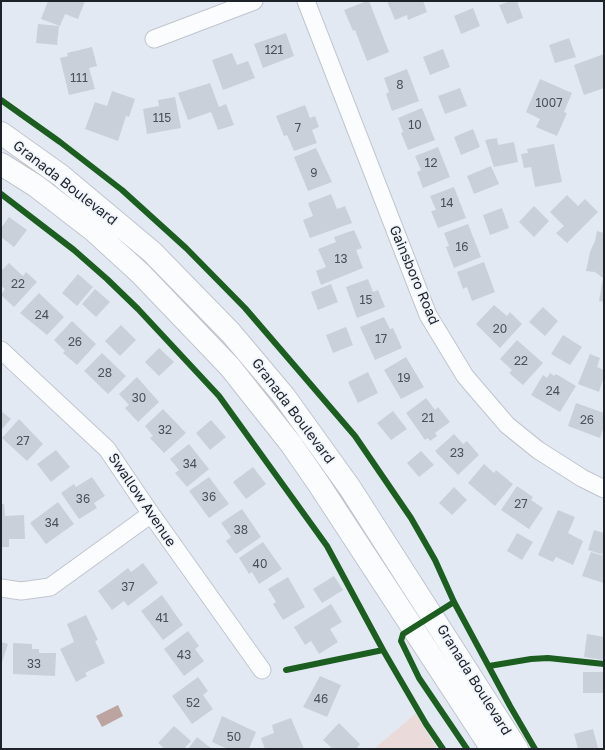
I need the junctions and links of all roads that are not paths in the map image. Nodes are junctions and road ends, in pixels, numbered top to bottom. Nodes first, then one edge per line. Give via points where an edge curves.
1 (254, 1) edge
2 (306, 1) edge
3 (154, 40) dead end
4 (1, 133) edge
5 (1, 164) edge
6 (1, 350) edge
7 (604, 489) edge
8 (151, 514) junction
9 (1, 588) edge
10 (262, 670) dead end
11 (492, 749) edge
12 (517, 749) edge

1 - 3 street
2 - 7 street, Gainsboro Road via 428,314 461,369 507,425 538,450
4 - 12 main road, Granada Boulevard via 60,175 152,252 241,344 284,396 350,488
5 - 11 main road, Granada Boulevard via 36,186 93,230 141,274 230,367 291,444 318,483
6 - 8 street, Swallow Avenue via 107,449
8 - 9 street via 50,587 21,591
8 - 10 street, Swallow Avenue

